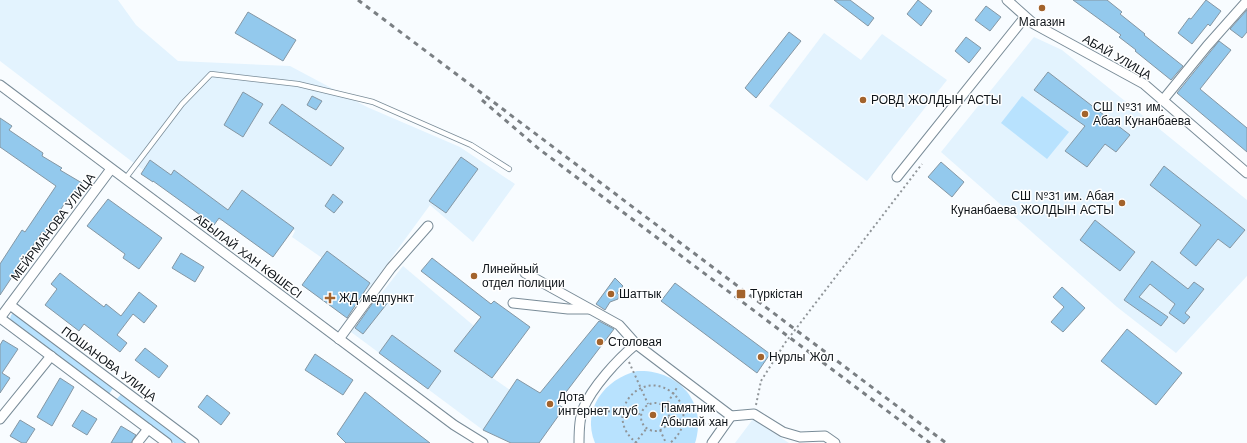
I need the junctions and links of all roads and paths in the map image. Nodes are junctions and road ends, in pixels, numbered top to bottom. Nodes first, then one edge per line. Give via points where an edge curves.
1 (1007, 0) edge
2 (1247, 1) edge
3 (1026, 17) junction
4 (0, 85) edge
5 (1163, 100) junction
6 (922, 164) dead end
7 (111, 169) junction
8 (509, 169) dead end
9 (1247, 172) edge
10 (897, 177) dead end
11 (125, 179) junction
12 (428, 226) dead end
13 (525, 273) dead end
14 (513, 303) dead end
15 (10, 305) junction
16 (590, 309) junction
17 (0, 318) edge
18 (338, 339) junction
19 (636, 344) junction
20 (625, 354) junction
21 (51, 356) junction
22 (679, 385) dead end
23 (641, 388) junction
24 (673, 394) junction
25 (648, 404) junction
26 (665, 407) junction
27 (583, 409) junction
28 (622, 412) junction
29 (641, 414) junction
30 (754, 414) junction
31 (731, 416) junction
32 (669, 418) junction
33 (0, 419) edge
34 (684, 420) junction
35 (580, 424) junction
36 (724, 426) junction
37 (148, 428) junction
38 (647, 428) junction
39 (660, 430) junction
40 (137, 443) edge
41 (167, 443) edge
42 (194, 443) edge
43 (483, 443) edge
44 (579, 443) edge
45 (584, 443) edge
46 (636, 443) edge
47 (666, 443) edge
48 (670, 443) edge
49 (712, 443) edge
50 (835, 443) edge

1 - 3 street, АБАЙ УЛИЦА
2 - 5 street
3 - 5 street, АБАЙ УЛИЦА via 1034,24 1144,84
3 - 10 street
4 - 7 street, АБЫЛАЙ ХАН КӨШЕСІ
5 - 9 street, АБАЙ УЛИЦА
6 - 30 path, bridge via 785,343 761,381
7 - 11 street, АБЫЛАЙ ХАН КӨШЕСІ
7 - 15 street, МЕЙРМАНОВА УЛИЦА
8 - 11 lane via 471,145 374,102 298,84 211,74 182,104
11 - 18 street, АБЫЛАЙ ХАН КӨШЕСІ
12 - 18 street via 391,268
13 - 16 street
14 - 16 street
15 - 17 street, МЕЙРМАНОВА УЛИЦА
15 - 42 street, ПОШАНОВА УЛИЦА
16 - 19 street via 620,326
17 - 21 street
18 - 43 street, АБЫЛАЙ ХАН КӨШЕСІ via 454,425
19 - 20 street
19 - 31 street
20 - 23 path
20 - 27 street via 604,376
21 - 33 street
21 - 37 street
22 - 24 path
23 - 24 path via 666,388
23 - 25 path
23 - 28 path via 626,400
24 - 26 path
24 - 34 path via 683,407
25 - 26 path via 657,403
25 - 29 path
26 - 32 path
27 - 28 path
27 - 35 street
28 - 29 path
28 - 46 path via 625,431
29 - 38 path via 641,421
30 - 31 street
30 - 50 street via 783,432 800,437 825,436
31 - 36 street
32 - 34 path
32 - 39 path
34 - 36 path
34 - 48 path via 680,432
35 - 44 street
35 - 45 street
36 - 49 street
37 - 40 street
37 - 41 street
38 - 39 path
38 - 46 path
39 - 47 path

